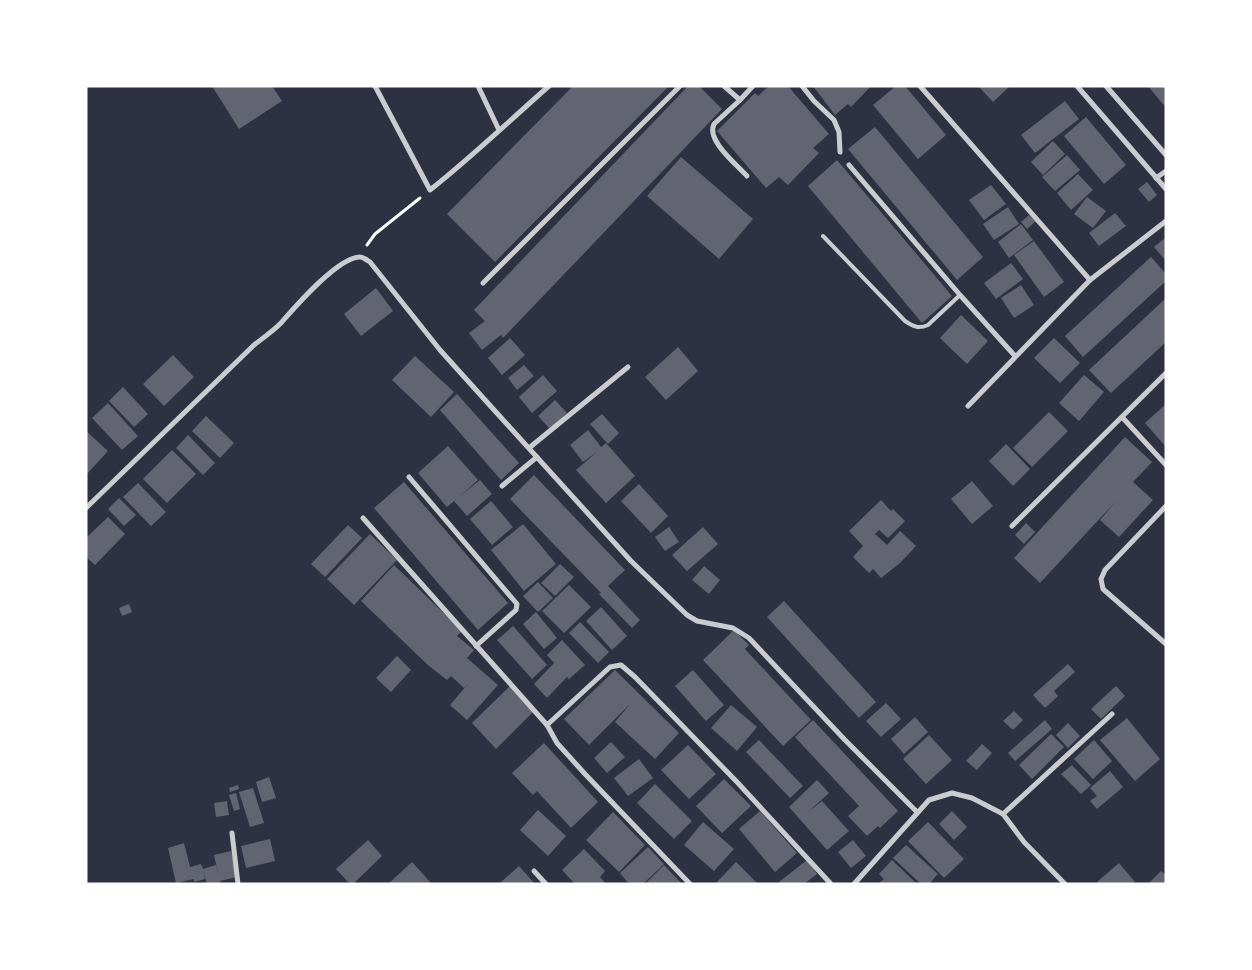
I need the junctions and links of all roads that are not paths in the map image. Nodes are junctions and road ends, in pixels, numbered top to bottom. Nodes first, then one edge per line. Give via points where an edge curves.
1 (375, 86) edge
2 (478, 86) edge
3 (549, 86) edge
4 (680, 86) edge
5 (724, 86) edge
6 (753, 86) edge
7 (802, 86) edge
8 (920, 86) edge
9 (1077, 86) edge
10 (1106, 86) edge
11 (740, 100) junction
12 (499, 130) junction
13 (840, 152) dead end
14 (1166, 155) edge
15 (849, 165) dead end
16 (1166, 171) edge
17 (747, 176) dead end
18 (1156, 178) junction
19 (1166, 189) edge
20 (1166, 221) edge
21 (823, 236) dead end
22 (1090, 280) junction
23 (483, 283) dead end
24 (960, 295) junction
25 (1016, 356) junction
26 (628, 367) dead end
27 (1166, 373) edge
28 (968, 406) dead end
29 (1122, 417) junction
30 (529, 448) junction
31 (536, 457) junction
32 (1166, 465) edge
33 (409, 477) dead end
34 (502, 486) dead end
35 (1166, 506) edge
36 (86, 508) edge
37 (363, 518) dead end
38 (1012, 526) dead end
39 (1166, 644) edge
40 (476, 646) junction
41 (1112, 714) dead end
42 (547, 725) junction
43 (917, 812) junction
44 (1004, 814) junction
45 (232, 833) dead end
46 (534, 870) dead end
47 (238, 884) edge
48 (546, 884) edge
49 (690, 884) edge
50 (831, 884) edge
51 (854, 884) edge
52 (1065, 884) edge

1 - 12 street via 430,190
2 - 12 street
3 - 12 street
4 - 23 street
5 - 11 street
6 - 11 street
7 - 13 street via 834,120 839,132
8 - 22 street
9 - 18 street
10 - 14 street
11 - 17 street via 714,124 712,133 715,141
15 - 24 street
16 - 18 street
18 - 19 street
20 - 22 street
21 - 24 lane via 914,327 928,325
22 - 25 street
24 - 25 street
25 - 28 street
26 - 30 street
27 - 29 street
29 - 32 street
29 - 38 street
30 - 31 street
30 - 36 street via 440,350 370,262 359,257 339,266 308,293
31 - 34 street
31 - 43 street via 631,561 687,615 697,621 733,628 749,638
33 - 40 street via 517,604 516,610
35 - 39 street via 1101,579 1103,589
37 - 40 street
40 - 42 street
41 - 44 street
42 - 49 street via 557,743 584,774
42 - 50 street via 610,667 621,665 737,782
43 - 44 street via 928,800 952,793 972,798
43 - 51 street
44 - 52 street via 1024,842
45 - 47 street
46 - 48 street

